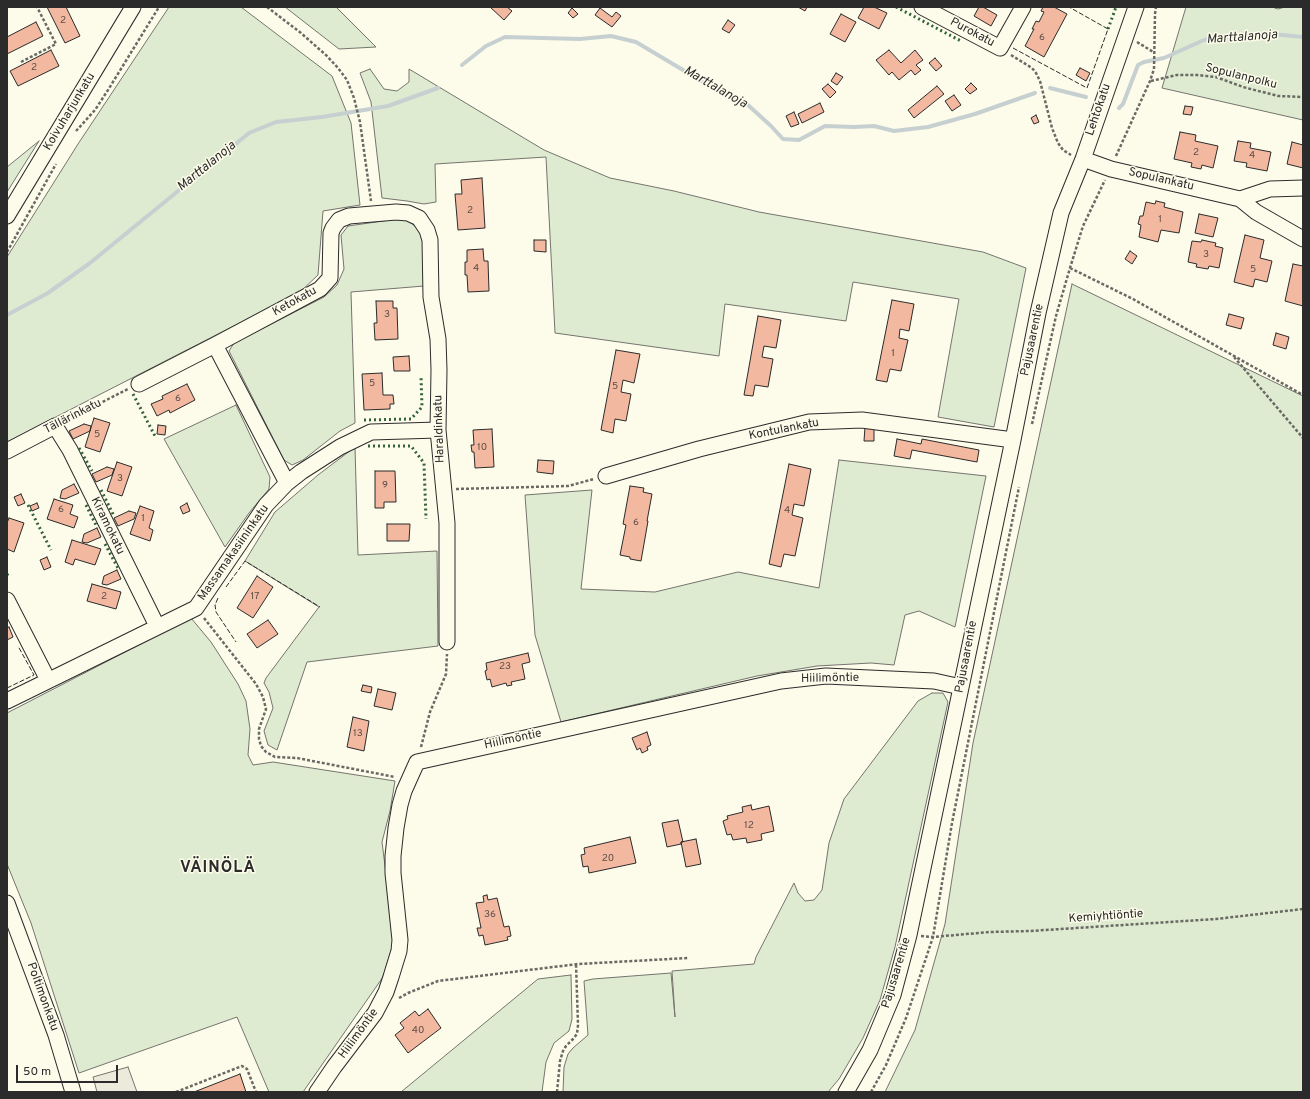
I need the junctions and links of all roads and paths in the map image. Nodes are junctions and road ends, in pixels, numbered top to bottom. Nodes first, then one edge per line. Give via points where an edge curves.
1 (37, 7) edge
2 (133, 7) edge
3 (159, 7) edge
4 (267, 7) edge
5 (922, 7) edge
6 (1023, 7) edge
7 (1136, 7) edge
8 (1156, 7) edge
9 (1126, 38) junction
10 (1000, 48) junction
11 (1155, 54) junction
12 (21, 62) dead end
13 (1150, 81) junction
14 (1303, 97) edge
15 (72, 136) dead end
16 (1083, 159) junction
17 (58, 160) dead end
18 (1110, 169) junction
19 (1303, 188) edge
20 (1240, 198) junction
21 (373, 213) junction
22 (1061, 213) joint
23 (7, 216) edge
24 (419, 218) joint
25 (1303, 239) edge
26 (7, 252) edge
27 (1070, 268) junction
28 (215, 345) junction
29 (1233, 355) junction
30 (139, 384) joint
31 (1303, 395) edge
32 (1032, 424) dead end
33 (55, 426) junction
34 (438, 430) junction
35 (1303, 438) edge
36 (1013, 440) junction
37 (7, 451) edge
38 (606, 476) joint
39 (287, 483) junction
40 (1019, 487) dead end
41 (444, 490) junction
42 (7, 600) edge
43 (196, 608) junction
44 (157, 626) junction
45 (447, 642) joint
46 (48, 680) junction
47 (961, 687) junction
48 (7, 700) edge
49 (417, 762) junction
50 (409, 779) junction
51 (7, 903) edge
52 (1303, 909) edge
53 (909, 935) junction
54 (933, 937) junction
55 (688, 958) dead end
56 (576, 964) junction
57 (397, 1000) dead end
58 (72, 1092) edge
59 (176, 1092) edge
60 (256, 1092) edge
61 (317, 1092) edge
62 (557, 1092) edge
63 (846, 1092) edge
64 (871, 1092) edge

1 - 12 path via 56,44
2 - 23 street, Koivuharjunkatu
3 - 15 path via 95,110
4 - 21 path via 327,56 347,80 360,122
5 - 10 street, Purokatu
6 - 10 street
7 - 9 street, Lehtokatu
8 - 11 path
9 - 11 path
9 - 16 street, Lehtokatu
10 - 16 path via 1036,73 1058,143 1070,155
11 - 13 path
13 - 14 path, Sopulanpolku via 1197,75 1216,77 1278,96
13 - 18 path
16 - 18 street, Sopulankatu
16 - 22 street, Lehtokatu
17 - 26 path
18 - 20 street, Sopulankatu
18 - 27 path via 1083,226
19 - 20 street, Sopulankatu via 1270,189
20 - 25 street, Sopulankatu via 1256,212
21 - 24 street, Ketokatu via 408,213
21 - 28 street, Ketokatu via 344,217 333,228 330,240 330,278 320,289
22 - 36 street, Pajusaarentie
24 - 34 street, Haraldinkatu via 430,240 430,283 438,339
27 - 29 path via 1133,299
27 - 32 path via 1056,316
28 - 30 street, Ketokatu
28 - 39 street
29 - 31 path
29 - 35 path
30 - 33 path, Tällärinkatu
33 - 37 street, Tällärinkatu
33 - 44 street, Kiramokatu via 70,450
34 - 39 street, Massamakasiininkatu via 364,434
34 - 41 street, Haraldinkatu
36 - 38 street, Kontulankatu via 862,420 809,422 699,449
36 - 47 street, Pajusaarentie
38 - 41 path via 568,486
39 - 43 street, Massamakasiininkatu via 266,505
40 - 54 path via 952,823
41 - 45 street, Haraldinkatu via 447,523
42 - 46 street
43 - 44 street, Massamakasiininkatu
43 - 50 path via 248,673 263,698 266,709 259,729 259,739 266,752 275,757 297,758
44 - 46 street, Massamakasiininkatu
45 - 49 path via 446,674 430,712
46 - 48 street, Massamakasiininkatu
47 - 49 street, Hiilimöntie via 934,681 826,676 781,681
47 - 53 street, Pajusaarentie
49 - 50 street, Hiilimöntie
50 - 61 street, Hiilimöntie via 400,805 393,856 399,951 386,992 375,1013
51 - 58 street, Poltimonkatu via 56,1035
52 - 54 path, Kemiyhtiöntie via 1216,919
53 - 54 path, Kemiyhtiöntie
53 - 63 street, Pajusaarentie via 893,995 870,1050
54 - 64 path via 906,1018 886,1065
55 - 56 path
56 - 57 path via 438,981
56 - 62 path via 577,1034 562,1052
59 - 60 path via 242,1066 247,1069

